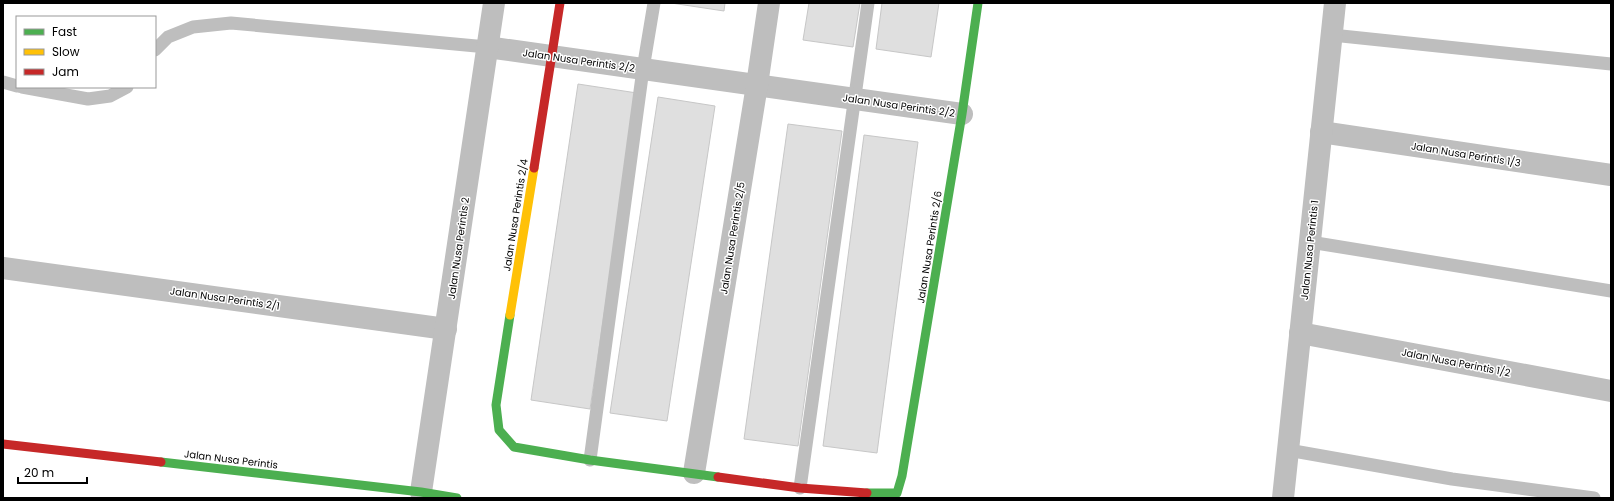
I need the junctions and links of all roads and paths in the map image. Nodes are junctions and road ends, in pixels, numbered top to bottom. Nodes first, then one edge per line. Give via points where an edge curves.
1 (494, 3) edge
2 (560, 3) edge
3 (654, 3) edge
4 (769, 3) edge
5 (868, 3) edge
6 (978, 3) edge
7 (1336, 3) edge
8 (1332, 35) junction
9 (487, 47) junction
10 (156, 49) edge
11 (552, 56) junction
12 (1611, 64) edge
13 (643, 69) junction
14 (3, 82) edge
15 (757, 85) junction
16 (16, 86) edge
17 (28, 88) edge
18 (125, 88) edge
19 (854, 98) junction
20 (962, 114) junction
21 (1321, 132) junction
22 (1611, 175) edge
23 (1310, 242) junction
24 (3, 268) edge
25 (1611, 291) edge
26 (446, 329) junction
27 (1300, 333) junction
28 (1611, 391) edge
29 (3, 444) edge
30 (1288, 450) junction
31 (590, 460) junction
32 (694, 473) junction
33 (800, 488) junction
34 (421, 492) junction
35 (457, 498) edge
36 (1283, 498) edge
37 (1594, 498) edge

1 - 9 street, Jalan Nusa Perintis 2
2 - 11 street, Jalan Nusa Perintis 2/4
3 - 13 lane
4 - 15 street, Jalan Nusa Perintis 2/5
5 - 19 lane
6 - 20 street, Jalan Nusa Perintis 2/6
7 - 8 street, Jalan Nusa Perintis 1
8 - 12 lane
8 - 21 street, Jalan Nusa Perintis 1
9 - 10 lane, Jalan Nusa Perintis 2/2 via 231,23 193,27 168,37
9 - 11 street, Jalan Nusa Perintis 2/2
9 - 26 street, Jalan Nusa Perintis 2
11 - 13 street, Jalan Nusa Perintis 2/2
11 - 31 street, Jalan Nusa Perintis 2/4 via 496,406 499,430 514,447
13 - 15 street, Jalan Nusa Perintis 2/2
13 - 31 lane
14 - 16 lane
15 - 19 street, Jalan Nusa Perintis 2/2
15 - 32 street, Jalan Nusa Perintis 2/5
17 - 18 lane via 88,99 110,96
19 - 20 street, Jalan Nusa Perintis 2/2
19 - 33 lane
20 - 33 street, Jalan Nusa Perintis 2/6 via 902,476 897,493
21 - 22 street, Jalan Nusa Perintis 1/3
21 - 23 street, Jalan Nusa Perintis 1
23 - 25 lane
23 - 27 street, Jalan Nusa Perintis 1
24 - 26 street, Jalan Nusa Perintis 2/1
26 - 34 street, Jalan Nusa Perintis 2
27 - 28 street, Jalan Nusa Perintis 1/2
27 - 30 street, Jalan Nusa Perintis 1
29 - 34 street, Jalan Nusa Perintis
30 - 36 street, Jalan Nusa Perintis 1
30 - 37 lane via 1452,479
31 - 32 street
32 - 33 street
34 - 35 street, Jalan Nusa Perintis

